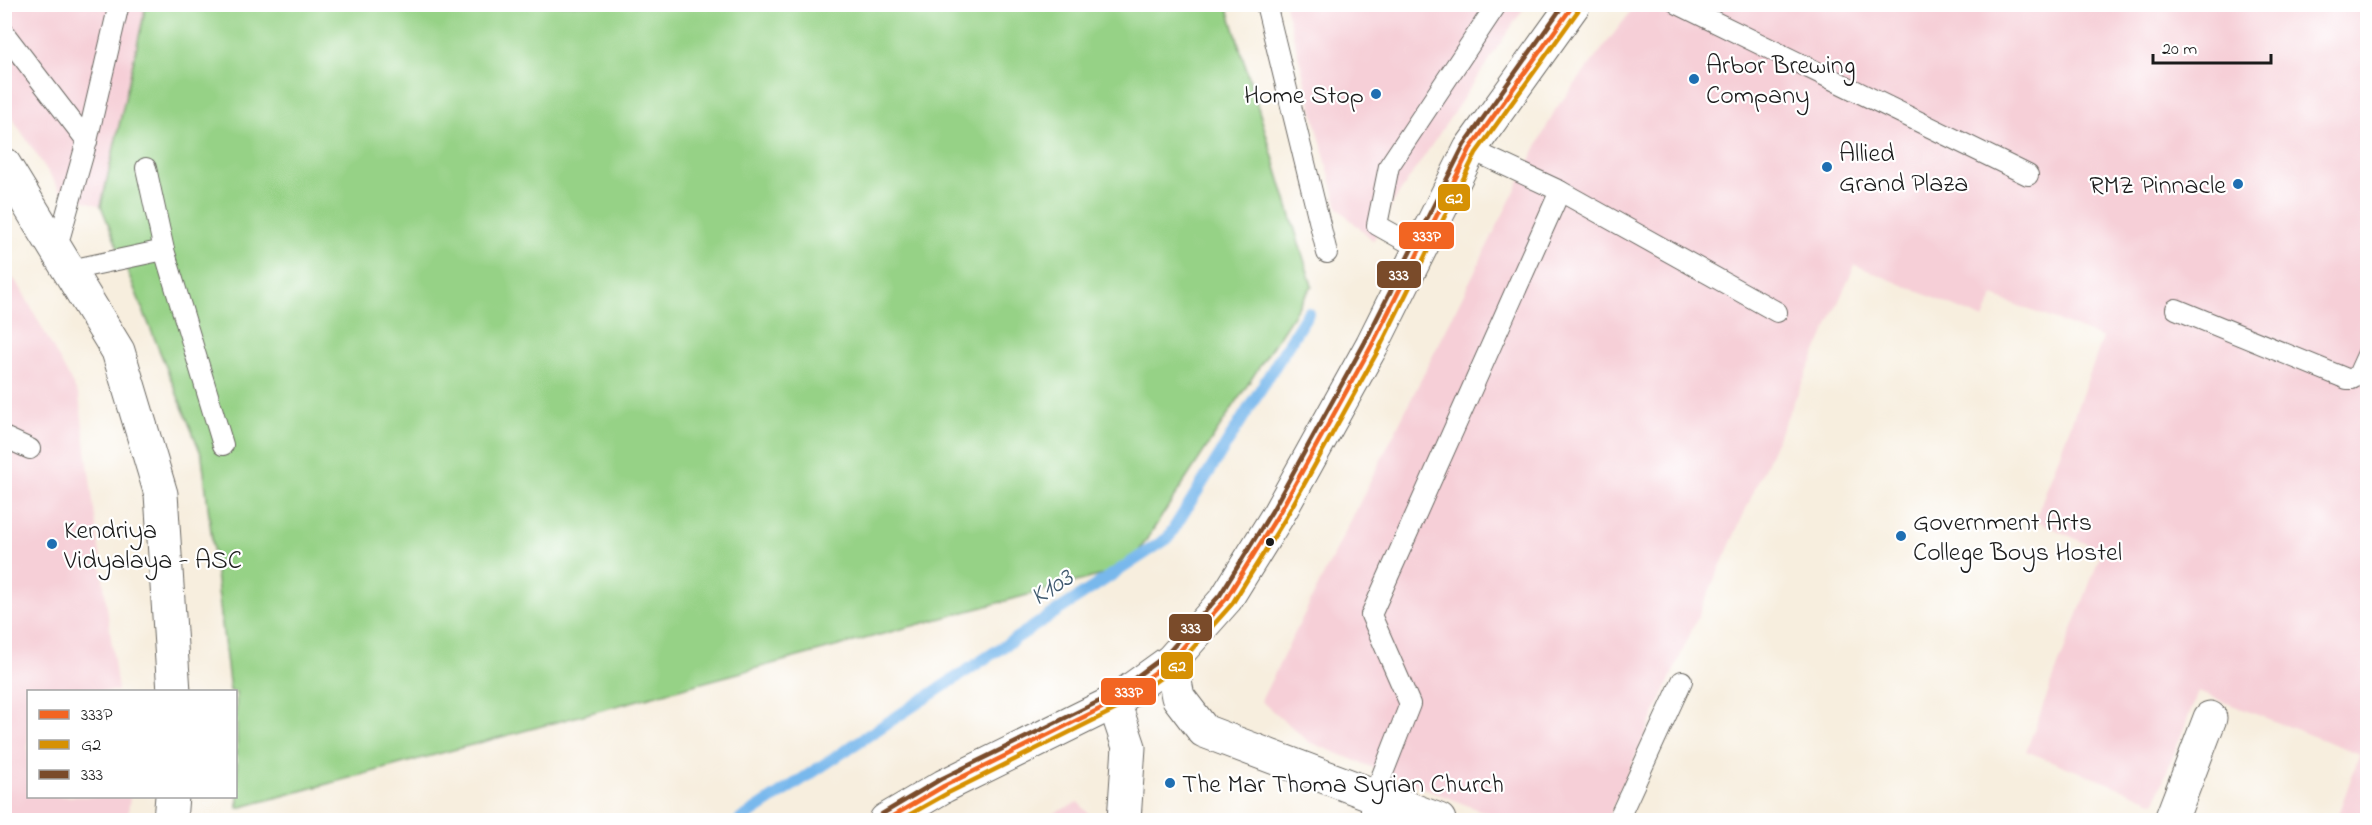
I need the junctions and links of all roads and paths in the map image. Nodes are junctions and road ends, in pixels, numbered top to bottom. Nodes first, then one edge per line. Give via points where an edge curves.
1 (119, 4) edge
2 (1266, 4) edge
3 (1497, 4) edge
4 (1574, 4) edge
5 (1678, 4) edge
6 (4, 33) edge
7 (87, 141) junction
8 (1470, 149) junction
9 (4, 164) edge
10 (146, 168) dead end
11 (2028, 175) dead end
12 (1560, 191) junction
13 (1420, 249) junction
14 (164, 250) junction
15 (1327, 253) dead end
16 (63, 259) junction
17 (2176, 309) dead end
18 (1778, 312) dead end
19 (2367, 353) edge
20 (4, 437) edge
21 (223, 445) dead end
22 (30, 449) dead end
23 (1171, 661) junction
24 (1682, 681) dead end
25 (174, 690) edge
26 (1114, 702) junction
27 (2210, 718) dead end
28 (172, 798) edge
29 (1372, 808) edge
30 (170, 820) edge
31 (886, 820) edge
32 (1124, 820) edge
33 (1439, 820) edge
34 (1618, 820) edge
35 (2170, 820) edge

1 - 7 lane
2 - 15 lane
3 - 13 lane via 1389,166 1377,225
4 - 8 main road
5 - 11 lane
6 - 7 lane
7 - 16 lane
8 - 12 lane
8 - 13 main road
9 - 16 main road
10 - 14 lane
12 - 18 lane
12 - 29 lane via 1371,615 1410,704
13 - 23 main road via 1278,515 1226,599
14 - 16 lane
14 - 21 lane
16 - 25 main road via 118,351 161,494
17 - 19 lane via 2348,379 2358,375
20 - 22 lane
23 - 26 main road
23 - 29 main road via 1178,697 1204,730
24 - 34 lane
26 - 31 main road via 944,786
26 - 32 main road via 1129,747
27 - 35 main road
28 - 30 main road
29 - 33 main road

